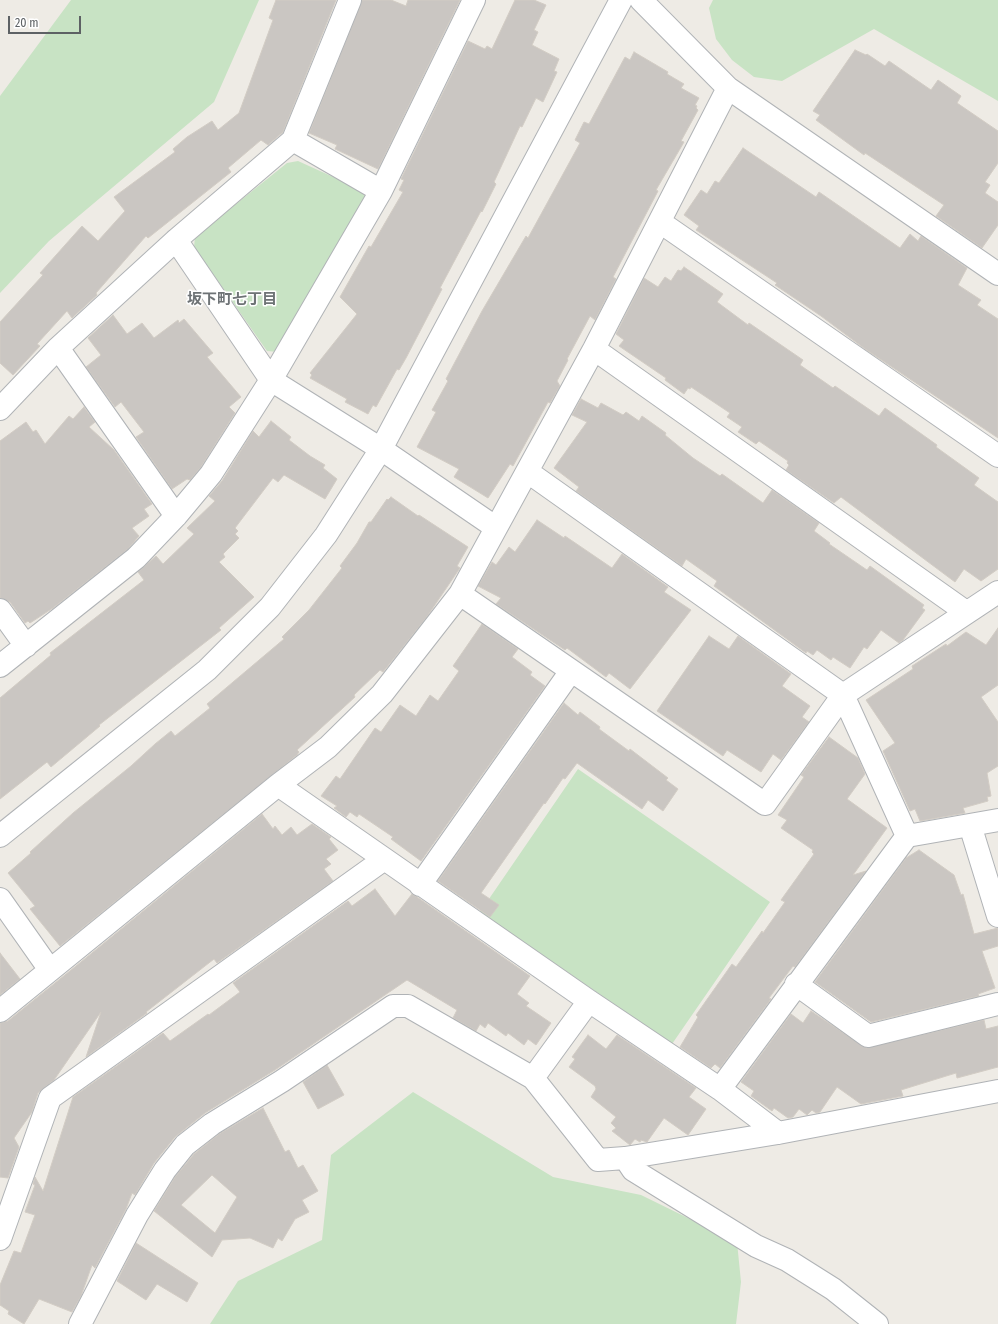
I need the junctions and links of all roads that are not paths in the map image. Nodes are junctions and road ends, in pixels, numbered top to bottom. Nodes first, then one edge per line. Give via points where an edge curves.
1 (350, 0) edge
2 (474, 0) edge
3 (621, 0) edge
4 (641, 0) edge
5 (728, 88) junction
6 (293, 140) junction
7 (381, 191) junction
8 (660, 222) junction
9 (176, 240) junction
10 (996, 267) edge
11 (58, 348) junction
12 (594, 349) junction
13 (271, 380) junction
14 (0, 409) edge
15 (381, 449) junction
16 (998, 456) edge
17 (528, 472) junction
18 (176, 516) junction
19 (495, 528) junction
20 (998, 592) edge
21 (460, 594) junction
22 (0, 610) edge
23 (966, 612) junction
24 (26, 646) junction
25 (0, 666) edge
26 (572, 671) junction
27 (843, 694) junction
28 (278, 785) junction
29 (998, 820) edge
30 (970, 826) junction
31 (0, 836) edge
32 (907, 836) junction
33 (384, 860) junction
34 (420, 885) junction
35 (0, 899) edge
36 (998, 916) edge
37 (50, 970) junction
38 (796, 984) junction
39 (589, 1001) junction
40 (998, 1004) edge
41 (0, 1011) edge
42 (533, 1078) junction
43 (720, 1089) junction
44 (998, 1091) edge
45 (778, 1133) junction
46 (625, 1158) junction
47 (4, 1207) edge
48 (0, 1239) edge
49 (80, 1324) edge
50 (877, 1324) edge

1 - 6 street
2 - 7 street
3 - 15 street
4 - 5 street
5 - 8 street
5 - 10 street
6 - 7 street
6 - 9 street
7 - 13 street
8 - 12 street
8 - 16 street
9 - 11 street
9 - 13 street
11 - 14 street
11 - 18 street
12 - 17 street
12 - 23 street
13 - 15 street
13 - 18 street via 211,474
15 - 19 street
15 - 31 street via 326,535 270,607 207,670
17 - 19 street
17 - 27 street
18 - 24 street via 136,558
19 - 21 street
20 - 23 street
21 - 26 street
21 - 28 street via 382,694 328,747
22 - 24 street
23 - 27 street
24 - 25 street
26 - 27 street via 765,804
26 - 34 street
27 - 32 street
28 - 33 street
28 - 37 street
29 - 30 street
30 - 32 street
30 - 36 street
32 - 38 street
33 - 34 street
33 - 47 street via 50,1098
34 - 39 street
35 - 37 street
37 - 41 street
38 - 40 street via 868,1036
38 - 43 street
39 - 42 street
39 - 43 street
42 - 46 street via 598,1160
42 - 49 street via 408,1006 393,1006 282,1081 212,1124 185,1146 165,1170 137,1215
43 - 45 street
44 - 45 street
45 - 46 street
46 - 50 street via 633,1170 756,1246 787,1260 833,1288
47 - 48 street

